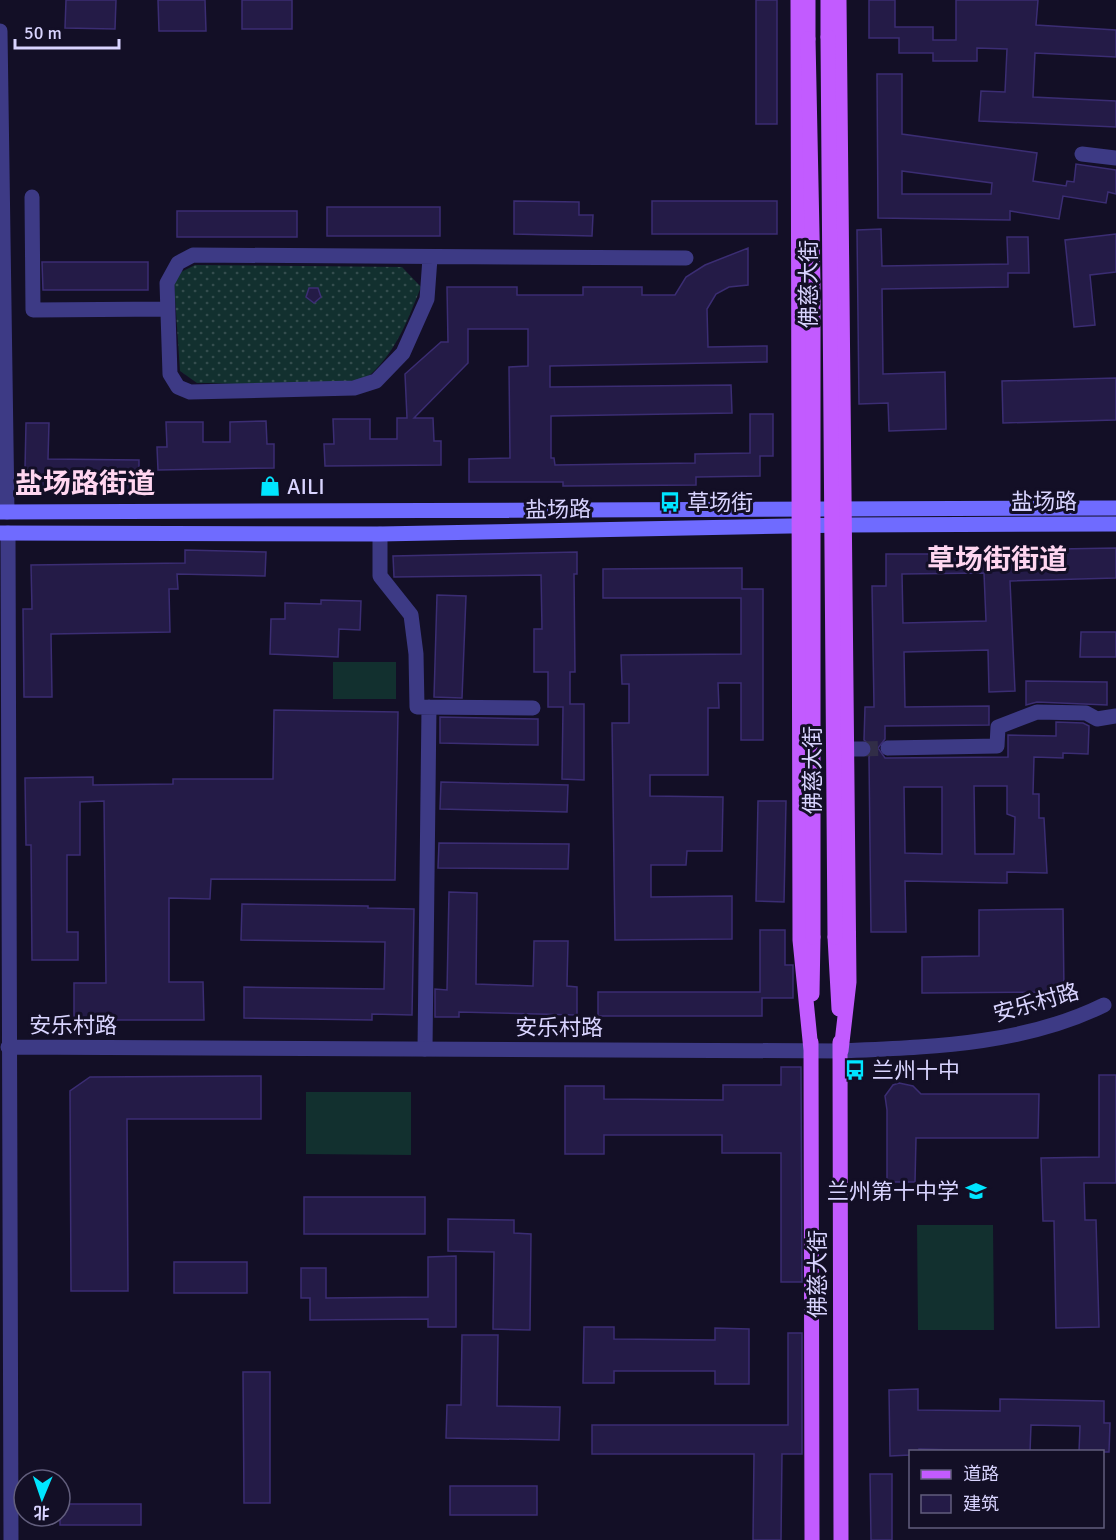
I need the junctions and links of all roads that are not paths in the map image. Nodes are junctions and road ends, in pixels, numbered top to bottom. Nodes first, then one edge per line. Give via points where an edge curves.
1 (798, 0) edge
2 (808, 0) edge
3 (828, 0) edge
4 (838, 0) edge
5 (0, 31) edge
6 (1082, 154) dead end
7 (1116, 158) edge
8 (32, 197) dead end
9 (430, 258) junction
10 (686, 258) dead end
11 (168, 309) junction
12 (1116, 508) edge
13 (845, 509) junction
14 (799, 510) junction
15 (3, 512) edge
16 (1116, 524) edge
17 (845, 525) junction
18 (799, 526) junction
19 (4, 533) edge
20 (380, 534) junction
21 (429, 707) junction
22 (533, 708) dead end
23 (1116, 716) edge
24 (888, 748) tunnel mouth
25 (1104, 1005) dead end
26 (8, 1047) junction
27 (425, 1049) junction
28 (811, 1050) junction
29 (841, 1051) junction
30 (11, 1540) edge
31 (812, 1540) edge
32 (841, 1540) edge

1 - 14 main road
2 - 28 main road, 佛慈大街, bridge via 813,282
3 - 29 main road, 佛慈大街, bridge via 836,937
4 - 13 main road
5 - 15 street
6 - 7 street
8 - 11 street via 33,310
9 - 10 street
9 - 11 street via 193,255 178,263 167,283
9 - 11 street via 427,299 403,353 376,381 354,388 190,392 178,387 170,374
12 - 13 main road, 盐场路
13 - 14 main road, 盐场路
13 - 17 main road
14 - 15 main road, 盐场路
14 - 18 main road
16 - 17 main road, 盐场路
17 - 18 main road, 盐场路
17 - 29 main road via 855,749 849,982
18 - 20 main road, 盐场路
18 - 28 main road via 800,940
19 - 20 main road, 盐场路
19 - 26 street
20 - 21 street via 380,576 411,615 417,707
21 - 22 street
21 - 27 street
23 - 24 street via 1097,719 1086,713 1037,712 998,727 997,746
25 - 29 street, 安乐村路 via 1075,1019 966,1043
26 - 27 street, 安乐村路
26 - 30 street
27 - 28 street, 安乐村路
28 - 29 street, 安乐村路
28 - 31 main road, 佛慈大街
29 - 32 main road, 佛慈大街

